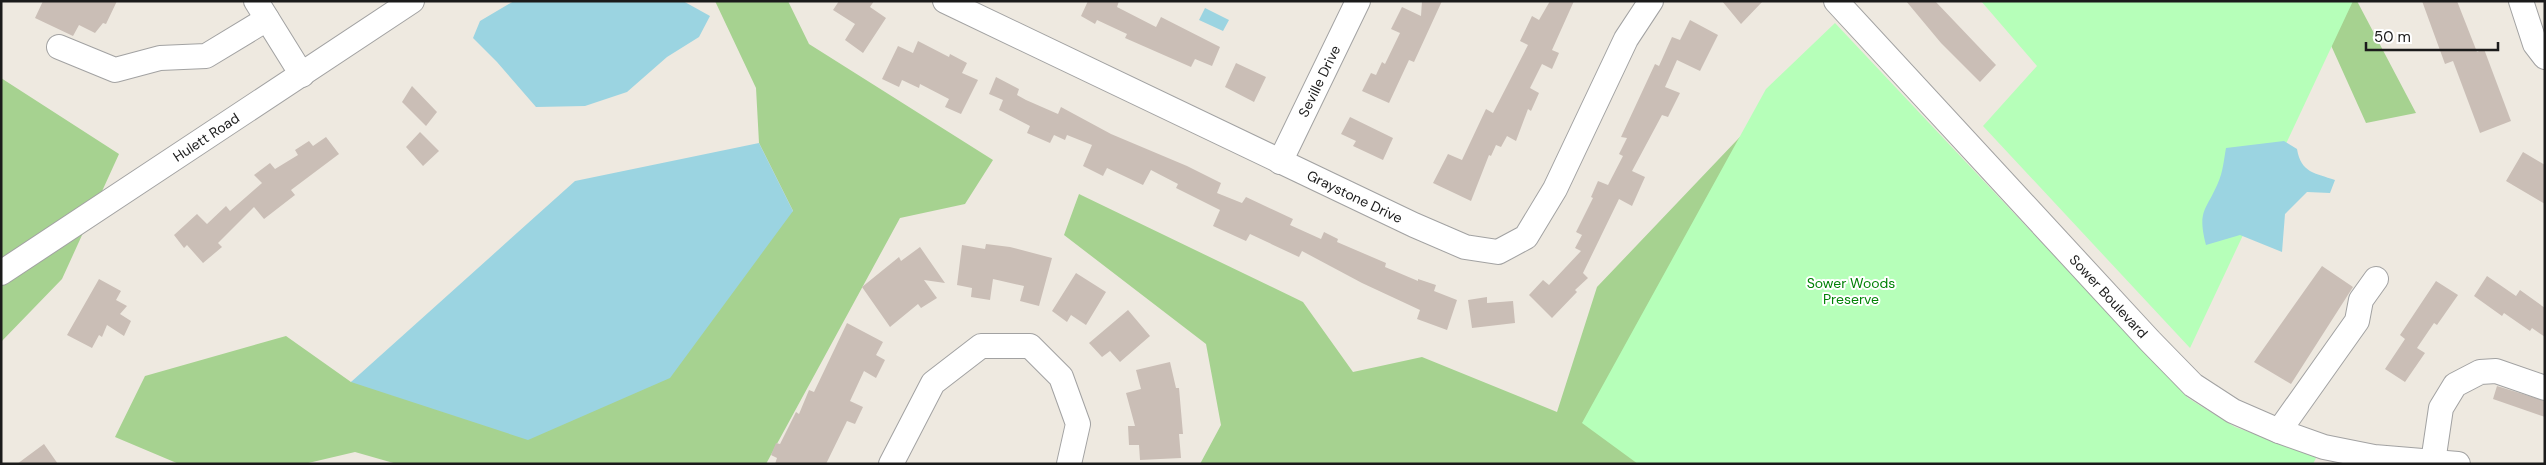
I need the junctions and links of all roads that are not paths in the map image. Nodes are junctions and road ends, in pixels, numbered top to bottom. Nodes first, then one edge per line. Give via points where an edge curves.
1 (412, 1) edge
2 (945, 1) edge
3 (1358, 1) edge
4 (1651, 1) edge
5 (1836, 1) edge
6 (2520, 1) edge
7 (261, 10) edge
8 (58, 47) dead end
9 (2545, 57) edge
10 (302, 74) junction
11 (1280, 162) junction
12 (1, 273) edge
13 (2376, 279) dead end
14 (2545, 388) edge
15 (2279, 431) junction
16 (2357, 459) edge
17 (2433, 462) junction
18 (891, 464) edge
19 (1069, 464) edge
20 (2458, 464) edge

1 - 10 street, Hulett Road
2 - 11 street, Graystone Drive
3 - 11 street, Seville Drive
4 - 11 street, Graystone Drive via 1626,39 1555,189 1526,237 1498,252 1465,247
5 - 15 street, Sower Boulevard via 2193,385 2233,411
6 - 9 street via 2535,44
7 - 8 street via 206,56 160,58 115,70
7 - 10 street
10 - 12 street, Hulett Road
13 - 15 street via 2360,300 2357,321
14 - 17 street via 2496,371 2480,372 2455,385 2441,408
15 - 16 street, Sower Boulevard
16 - 17 street, Sower Boulevard
17 - 20 street, Sower Boulevard
18 - 19 street via 933,383 982,346 1030,346 1061,377 1078,424

